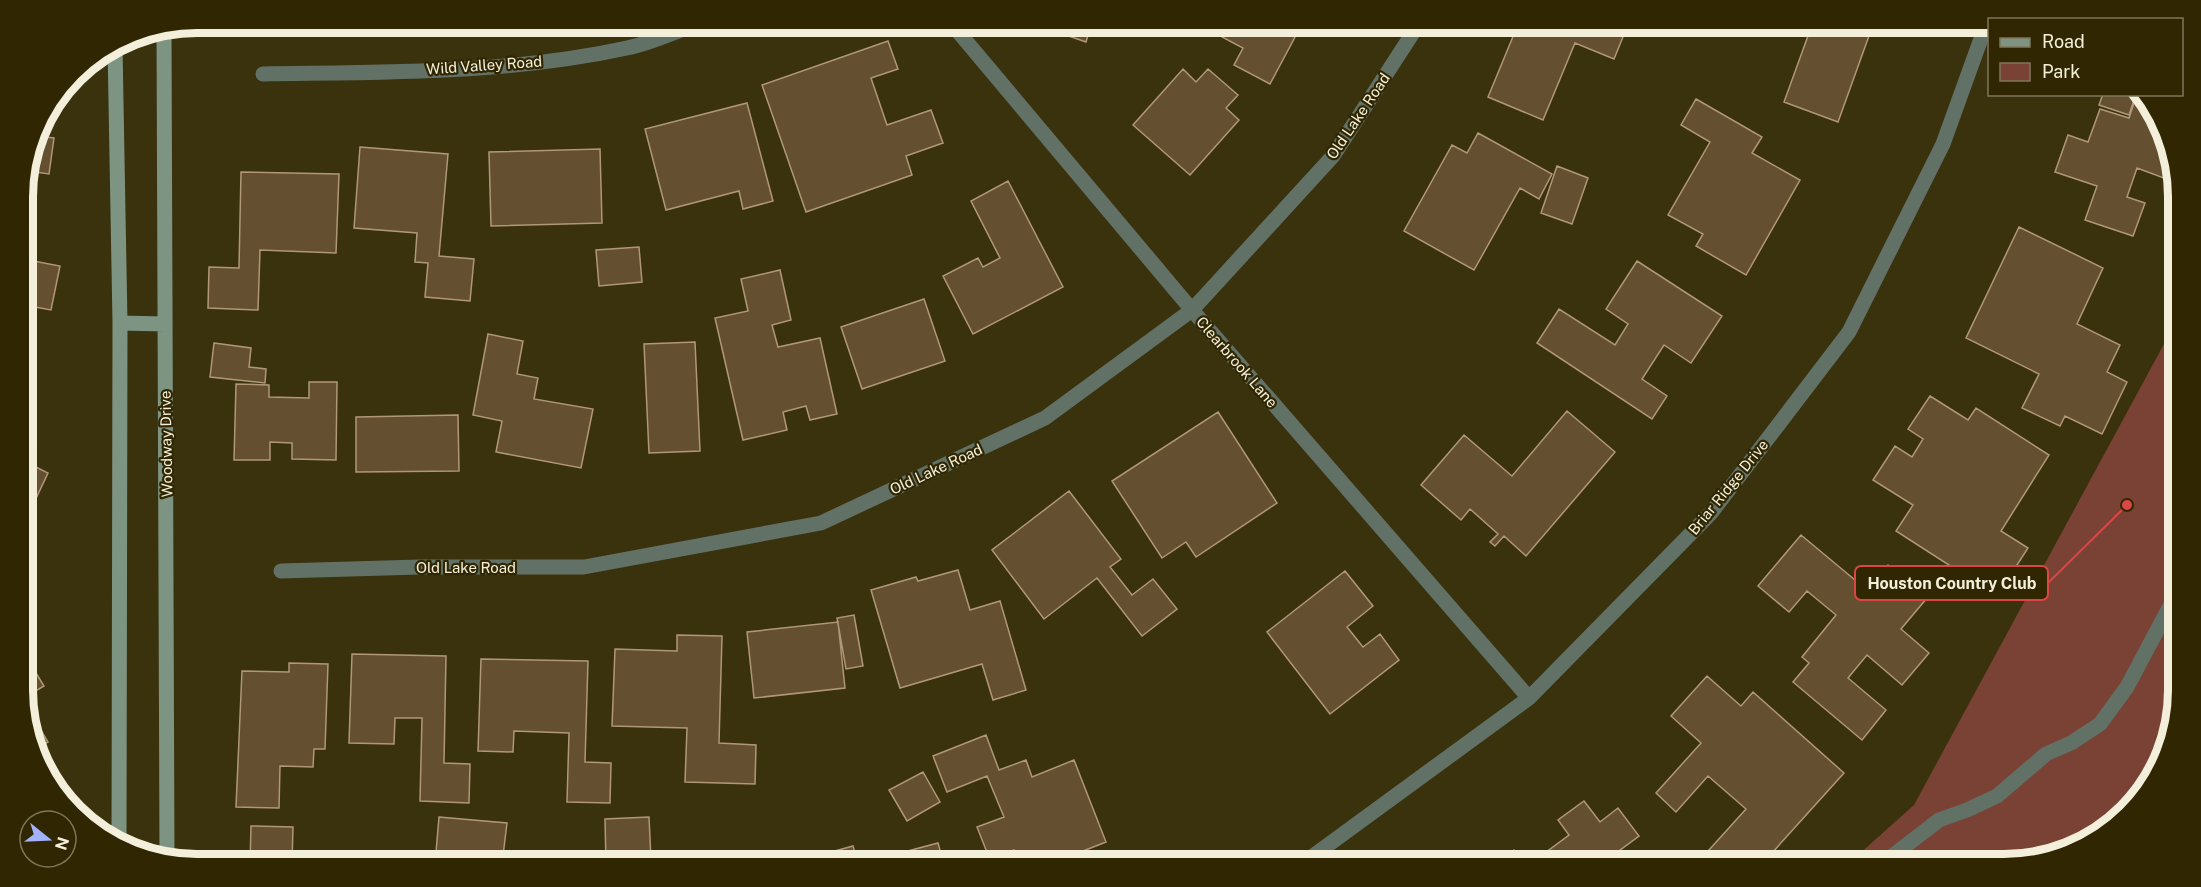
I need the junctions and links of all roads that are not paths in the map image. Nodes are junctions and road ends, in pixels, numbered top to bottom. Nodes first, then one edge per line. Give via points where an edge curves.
1 (671, 33) edge
2 (959, 33) edge
3 (1413, 33) edge
4 (1983, 33) edge
5 (165, 36) edge
6 (115, 55) edge
7 (262, 74) dead end
8 (1192, 310) junction
9 (120, 323) junction
10 (165, 324) junction
11 (282, 571) dead end
12 (2168, 610) edge
13 (1529, 698) junction
14 (118, 833) edge
15 (167, 851) edge
16 (1316, 854) edge
17 (1895, 854) edge

1 - 7 street, Wild Valley Road via 629,48 523,65
2 - 8 street, Clearbrook Lane
3 - 8 street, Old Lake Road via 1333,156
4 - 13 street, Briar Ridge Drive via 1943,144 1849,332 1711,513
5 - 10 main road, Woodway Drive
6 - 9 main road
8 - 11 street, Old Lake Road via 1045,418 821,523 584,567
8 - 13 street, Clearbrook Lane
9 - 10 main road
9 - 14 main road
10 - 15 main road, Woodway Drive
12 - 17 street via 2127,687 2100,724 2071,743 2046,753 1997,796 1939,820
13 - 16 street, Briar Ridge Drive

